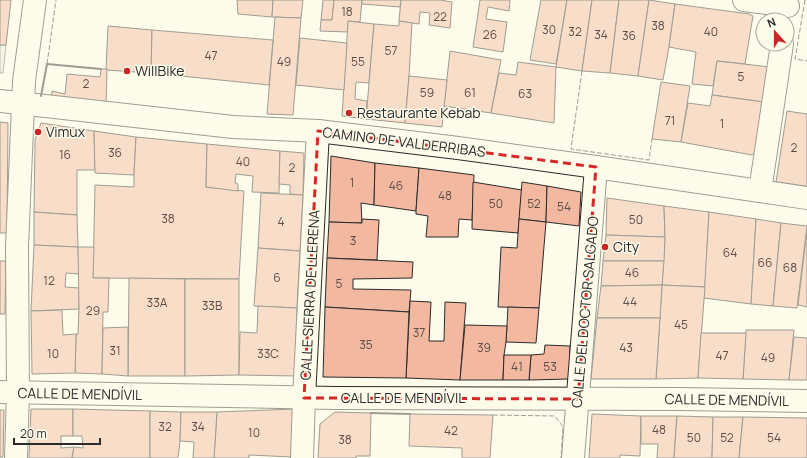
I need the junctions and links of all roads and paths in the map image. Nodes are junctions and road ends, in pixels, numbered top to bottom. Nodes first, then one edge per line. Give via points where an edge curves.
1 (35, 0) edge
2 (744, 0) edge
3 (787, 9) edge
4 (781, 52) edge
5 (0, 101) edge
6 (24, 103) junction
7 (318, 131) junction
8 (596, 167) junction
9 (760, 191) junction
10 (807, 198) edge
11 (8, 247) edge
12 (9, 392) edge
13 (304, 398) junction
14 (578, 399) junction
15 (807, 401) edge
16 (16, 458) edge
17 (302, 458) edge
18 (573, 458) edge

1 - 6 street via 24,81
2 - 3 street
4 - 9 street
5 - 6 street, CAMINO DE VALDERRIBAS
6 - 7 street, CAMINO DE VALDERRIBAS via 233,127
6 - 11 street
7 - 8 street, CAMINO DE VALDERRIBAS
7 - 13 street, CALLE SIERRA DE LLERENA
8 - 9 street, CAMINO DE VALDERRIBAS
8 - 14 street, CALLE DEL DOCTOR SALGADO
9 - 10 street, CAMINO DE VALDERRIBAS
11 - 12 street
12 - 13 street, CALLE DE MENDÍVIL
12 - 16 street
13 - 14 street, CALLE DE MENDÍVIL
13 - 17 street, CALLE SIERRA DE LLERENA
14 - 15 street, CALLE DE MENDÍVIL
14 - 18 street, CALLE DEL DOCTOR SALGADO

